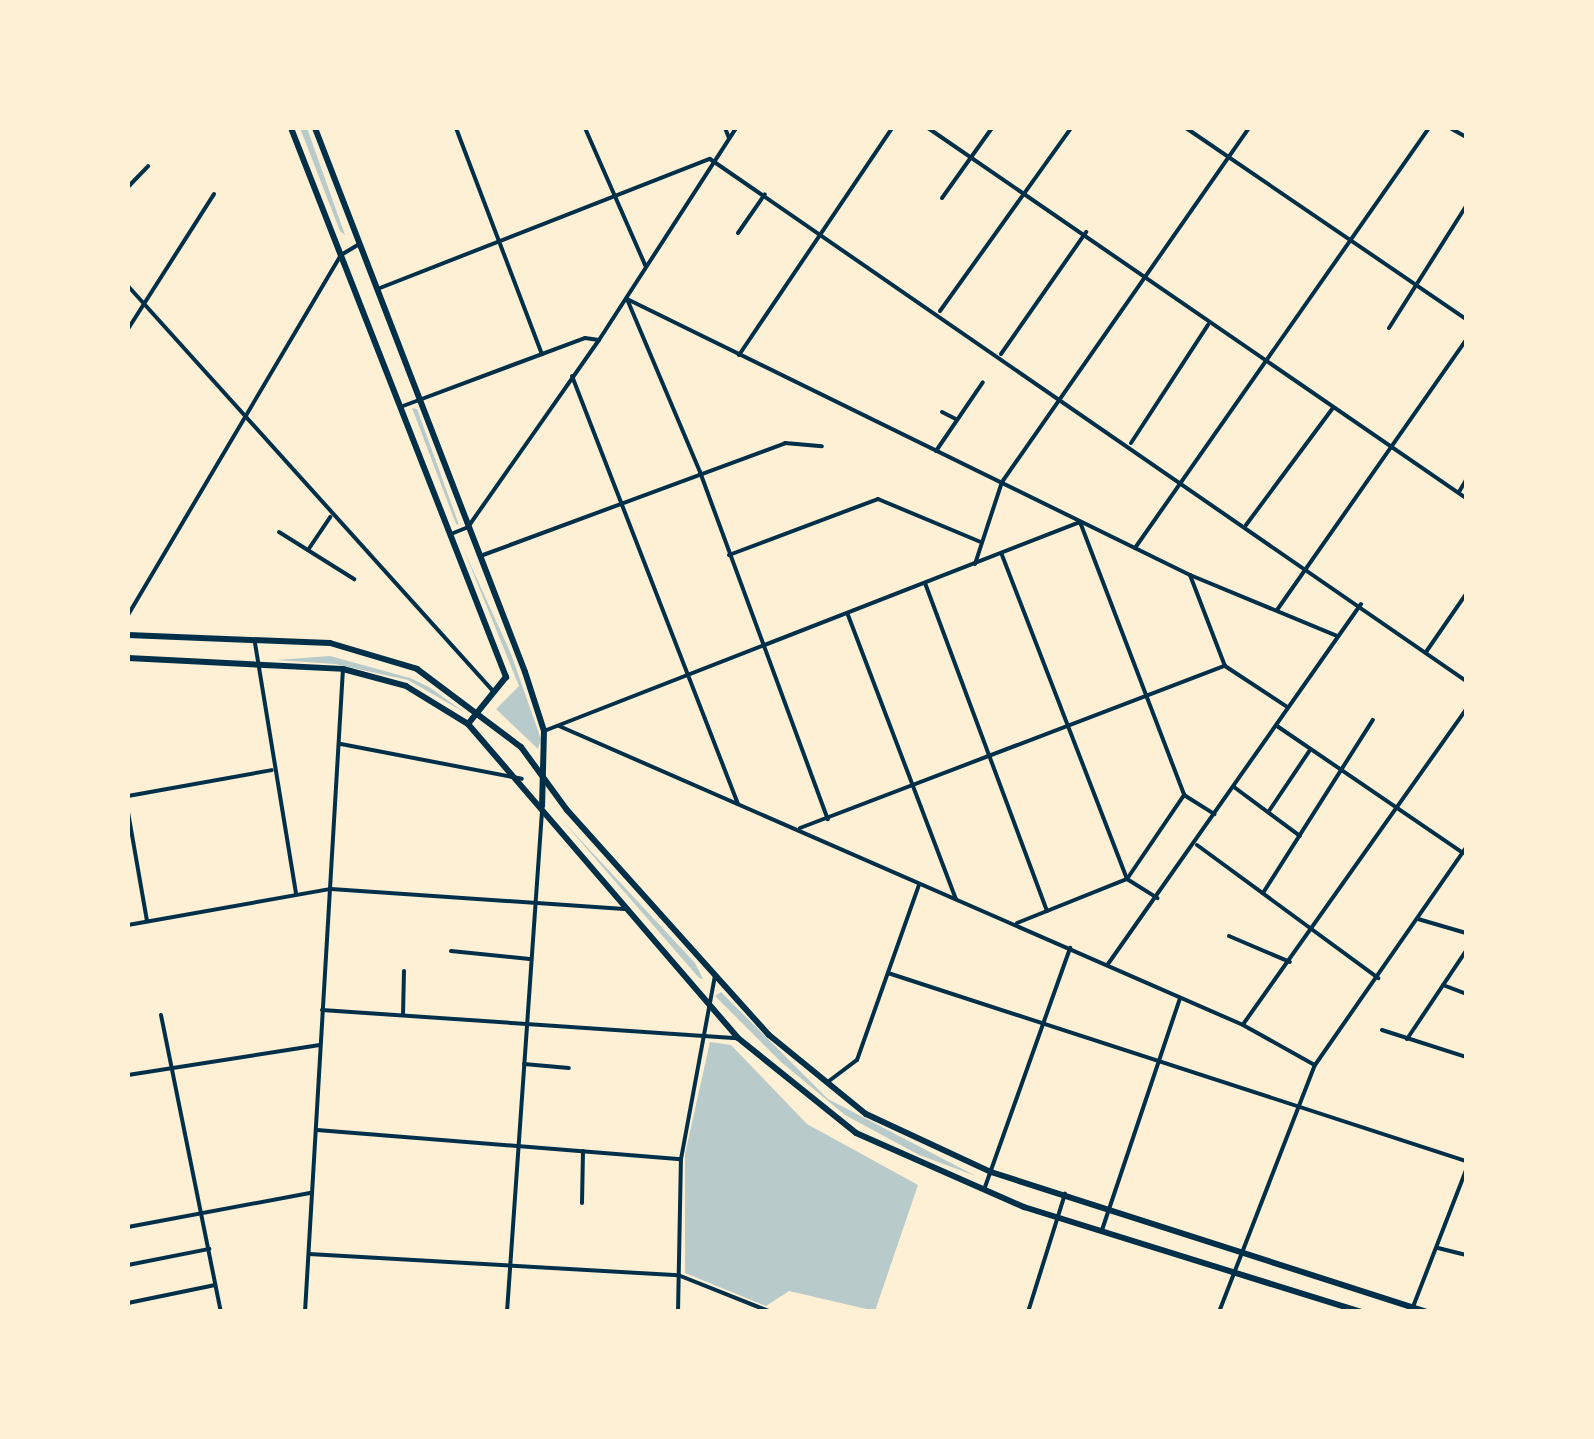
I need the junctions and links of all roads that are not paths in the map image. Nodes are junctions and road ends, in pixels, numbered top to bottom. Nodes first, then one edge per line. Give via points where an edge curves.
1 (291, 128) edge
2 (316, 128) edge
3 (456, 128) edge
4 (585, 128) edge
5 (725, 128) edge
6 (736, 128) edge
7 (892, 128) edge
8 (928, 128) edge
9 (992, 128) edge
10 (1071, 128) edge
11 (1186, 128) edge
12 (1249, 128) edge
13 (1429, 128) edge
14 (1450, 128) edge
15 (1466, 137) edge
16 (729, 138) junction
17 (970, 155) junction
18 (710, 158) junction
19 (1229, 158) junction
20 (148, 166) dead end
21 (128, 187) edge
22 (1025, 192) junction
23 (214, 194) dead end
24 (765, 194) junction
25 (613, 196) junction
26 (942, 198) dead end
27 (1466, 206) edge
28 (820, 230) junction
29 (1086, 232) junction
30 (738, 233) dead end
31 (501, 239) junction
32 (1354, 239) junction
33 (359, 244) junction
34 (341, 255) junction
35 (645, 267) junction
36 (1147, 277) junction
37 (1416, 283) junction
38 (128, 286) edge
39 (376, 289) junction
40 (627, 299) junction
41 (142, 304) junction
42 (939, 313) junction
43 (1466, 320) edge
44 (1208, 325) junction
45 (1389, 328) dead end
46 (128, 329) edge
47 (600, 340) junction
48 (1466, 340) edge
49 (542, 354) junction
50 (1001, 354) junction
51 (738, 356) junction
52 (1267, 361) junction
53 (572, 376) junction
54 (983, 382) dead end
55 (1064, 399) junction
56 (422, 401) junction
57 (404, 406) junction
58 (1333, 408) junction
59 (942, 412) dead end
60 (242, 418) junction
61 (957, 420) junction
62 (1130, 444) junction
63 (1392, 444) junction
64 (822, 446) dead end
65 (936, 451) junction
66 (700, 472) junction
67 (1466, 480) edge
68 (1002, 482) junction
69 (1183, 486) junction
70 (1459, 492) junction
71 (1466, 498) edge
72 (622, 502) junction
73 (331, 516) junction
74 (1080, 522) junction
75 (468, 526) junction
76 (1245, 526) junction
77 (278, 532) dead end
78 (451, 534) junction
79 (982, 542) junction
80 (1135, 548) junction
81 (308, 550) junction
82 (729, 555) junction
83 (1002, 555) junction
84 (481, 556) junction
85 (975, 564) junction
86 (1306, 566) junction
87 (1190, 576) junction
88 (354, 579) dead end
89 (924, 583) junction
90 (1466, 594) edge
91 (1361, 604) junction
92 (1277, 611) junction
93 (128, 615) edge
94 (848, 615) junction
95 (128, 635) edge
96 (1336, 636) junction
97 (255, 643) junction
98 (762, 646) junction
99 (1426, 652) junction
100 (128, 658) edge
101 (254, 666) junction
102 (1226, 666) junction
103 (343, 669) junction
104 (687, 676) junction
105 (1466, 681) edge
106 (494, 692) junction
107 (1144, 698) junction
108 (1288, 707) junction
109 (1466, 709) edge
110 (479, 712) junction
111 (1373, 720) dead end
112 (468, 724) junction
113 (1276, 725) junction
114 (559, 726) junction
115 (1070, 726) junction
116 (544, 730) junction
117 (341, 744) junction
118 (1310, 750) junction
119 (990, 757) junction
120 (272, 770) junction
121 (1342, 773) junction
122 (542, 777) junction
123 (522, 779) junction
124 (915, 786) junction
125 (1234, 786) junction
126 (128, 796) edge
127 (1184, 796) junction
128 (738, 804) junction
129 (542, 806) junction
130 (1269, 810) junction
131 (128, 812) edge
132 (1396, 812) junction
133 (1216, 815) junction
134 (828, 819) junction
135 (798, 829) junction
136 (1300, 836) junction
137 (1196, 844) junction
138 (1465, 850) edge
139 (1127, 880) junction
140 (920, 884) junction
141 (331, 889) junction
142 (1263, 893) junction
143 (296, 894) junction
144 (1158, 898) junction
145 (956, 899) junction
146 (534, 901) junction
147 (629, 909) junction
148 (1047, 911) junction
149 (1418, 918) junction
150 (147, 921) junction
151 (1015, 924) junction
152 (128, 925) edge
153 (1312, 932) junction
154 (1466, 933) edge
155 (1229, 936) dead end
156 (1070, 948) junction
157 (1466, 950) edge
158 (451, 951) dead end
159 (530, 960) junction
160 (1290, 962) junction
161 (1108, 964) junction
162 (404, 971) dead end
163 (888, 973) junction
164 (714, 976) junction
165 (1378, 978) junction
166 (1443, 986) junction
167 (1466, 994) edge
168 (1180, 998) junction
169 (707, 1002) junction
170 (322, 1010) junction
171 (161, 1015) dead end
172 (403, 1016) junction
173 (1043, 1022) junction
174 (526, 1024) junction
175 (1243, 1025) junction
176 (1382, 1030) dead end
177 (702, 1035) junction
178 (738, 1038) junction
179 (1407, 1038) junction
180 (320, 1045) junction
181 (1466, 1058) edge
182 (1160, 1061) junction
183 (524, 1064) junction
184 (1315, 1065) junction
185 (174, 1066) junction
186 (570, 1068) dead end
187 (128, 1075) edge
188 (825, 1084) junction
189 (1296, 1105) junction
190 (317, 1130) junction
191 (519, 1146) junction
192 (584, 1152) junction
193 (681, 1159) junction
194 (1466, 1161) edge
195 (1466, 1170) edge
196 (991, 1172) junction
197 (984, 1192) junction
198 (310, 1193) junction
199 (1065, 1194) junction
200 (582, 1203) dead end
201 (1110, 1209) junction
202 (201, 1213) junction
203 (1058, 1216) junction
204 (128, 1227) edge
205 (1102, 1230) junction
206 (1438, 1248) junction
207 (209, 1250) junction
208 (309, 1254) junction
209 (1245, 1255) junction
210 (1466, 1256) edge
211 (128, 1265) edge
212 (509, 1265) junction
213 (1233, 1271) junction
214 (678, 1275) junction
215 (215, 1285) junction
216 (128, 1303) edge
217 (751, 1304) junction
218 (1412, 1309) edge
219 (221, 1312) edge
220 (305, 1312) edge
221 (507, 1312) edge
222 (678, 1312) edge
223 (749, 1312) edge
224 (770, 1312) edge
225 (1028, 1312) edge
226 (1218, 1312) edge
227 (1361, 1312) edge
228 (1428, 1312) edge

1 - 34 main road
2 - 33 main road
3 - 31 street
4 - 25 street
5 - 16 street
6 - 16 street
7 - 28 street
8 - 17 street
9 - 17 street
10 - 22 street
11 - 19 street
12 - 19 street
13 - 32 street
14 - 15 street
16 - 18 street
17 - 22 street
17 - 26 street
18 - 24 street
18 - 25 street
18 - 35 street
19 - 32 street
19 - 36 street
20 - 21 street
22 - 29 street
22 - 42 street
23 - 41 street
24 - 28 street
24 - 30 street
25 - 31 street
25 - 35 street
27 - 37 street
28 - 42 street
28 - 51 street
29 - 36 street
29 - 50 street
31 - 39 street
31 - 49 street
32 - 37 street
32 - 52 street
33 - 34 street
33 - 39 main road
34 - 57 main road
34 - 60 street
35 - 40 street
36 - 44 street
36 - 55 street
37 - 43 street
37 - 45 street
38 - 41 street
39 - 56 main road
40 - 47 street
40 - 51 street
40 - 66 street
41 - 46 street
41 - 60 street
42 - 50 street
44 - 52 street
44 - 62 street
47 - 49 street via 585,338
47 - 53 street
48 - 63 street
49 - 56 street
50 - 55 street
51 - 65 street
52 - 58 street
52 - 69 street
53 - 72 street
53 - 75 street
54 - 61 street
55 - 62 street
55 - 68 street
56 - 57 street
56 - 75 main road
57 - 78 main road
58 - 63 street
58 - 76 street
59 - 61 street
60 - 73 street
60 - 93 street
61 - 65 street
62 - 69 street
63 - 70 street
63 - 86 street
64 - 66 street via 785,443
65 - 68 street
66 - 72 street
66 - 82 street
67 - 70 street
68 - 74 street
68 - 79 street
69 - 76 street
69 - 80 street
70 - 71 street
72 - 84 street
72 - 104 street
73 - 81 street
73 - 106 street
74 - 80 street
74 - 83 street
74 - 107 street
75 - 78 street
75 - 84 main road
76 - 86 street
77 - 81 street
78 - 106 main road via 506,677
79 - 82 street via 878,500
79 - 85 street
80 - 87 street
81 - 88 street
82 - 98 street
83 - 85 street
83 - 115 street
84 - 116 main road
85 - 89 street
86 - 91 street
86 - 92 street
87 - 92 street
87 - 102 street
89 - 94 street
89 - 119 street
90 - 99 street
91 - 96 street
91 - 99 street
92 - 96 street
94 - 98 street
94 - 124 street
95 - 97 main road
96 - 108 street
97 - 101 street
97 - 110 main road via 330,643 370,652 417,669
98 - 104 street
98 - 134 street
99 - 105 street
100 - 101 main road
101 - 103 main road
101 - 120 street
102 - 107 street
102 - 108 street
103 - 112 main road via 406,686
103 - 117 street
104 - 114 street
104 - 128 street
106 - 110 main road
107 - 115 street
107 - 127 street
108 - 113 street
109 - 132 street
110 - 112 main road
110 - 122 main road via 521,747
111 - 121 street
112 - 123 main road
113 - 118 street
113 - 125 street
114 - 116 street
114 - 128 street
115 - 119 street
115 - 139 street
116 - 122 main road
117 - 123 street
117 - 141 street
118 - 121 street
118 - 130 street
119 - 124 street
119 - 148 street
120 - 126 street
120 - 143 street
121 - 132 street
121 - 136 street
122 - 129 main road
122 - 164 main road
123 - 129 main road
124 - 134 street
124 - 145 street
125 - 130 street
125 - 133 street
127 - 133 street
127 - 139 street
128 - 135 street
129 - 146 street
129 - 147 main road
130 - 136 street
131 - 150 street
132 - 138 street
132 - 153 street
133 - 137 street
134 - 135 street
135 - 140 street
136 - 142 street
137 - 142 street
137 - 144 street
138 - 149 street
139 - 144 street
139 - 148 street
140 - 145 street
140 - 163 street
141 - 143 street
141 - 146 street
141 - 170 street
142 - 153 street
143 - 150 street
144 - 161 street
145 - 151 street
146 - 147 street
146 - 159 street
147 - 169 main road
148 - 151 street
149 - 154 street
149 - 165 street
150 - 152 street
151 - 156 street
153 - 160 street
153 - 165 street
155 - 160 street
156 - 161 street
156 - 173 street
157 - 166 street
158 - 159 street
159 - 174 street
160 - 175 street
161 - 168 street
162 - 172 street
163 - 173 street
163 - 188 street via 856,1060
164 - 169 street
164 - 188 main road
165 - 184 street
166 - 167 street
166 - 179 street
168 - 175 street
168 - 182 street
169 - 177 street
169 - 178 main road
170 - 172 street
170 - 180 street
171 - 185 street
172 - 174 street
173 - 182 street
173 - 196 street
174 - 177 street
174 - 183 street
175 - 184 street
176 - 179 street
177 - 178 street
177 - 193 street
178 - 197 main road via 856,1133
179 - 181 street
180 - 185 street
180 - 190 street
182 - 189 street
182 - 201 street
183 - 186 street
183 - 191 street
184 - 189 street
185 - 187 street
185 - 202 street
188 - 196 main road via 917,1142
189 - 194 street
189 - 209 street
190 - 191 street
190 - 198 street
191 - 192 street
191 - 212 street
192 - 193 street
192 - 200 street
193 - 214 street
195 - 206 street
196 - 197 street
196 - 199 main road
197 - 203 main road
198 - 202 street
198 - 208 street
199 - 201 main road
199 - 203 street
201 - 205 street
201 - 209 main road
202 - 204 street
202 - 207 street
203 - 205 main road
203 - 225 street
205 - 213 main road
206 - 210 street
206 - 218 street
207 - 211 street
207 - 215 street
208 - 212 street
208 - 220 street
209 - 213 street
209 - 218 main road
212 - 214 street
212 - 221 street
213 - 226 street
213 - 227 main road
214 - 217 street
214 - 222 street
215 - 216 street
215 - 219 street
217 - 223 street
217 - 224 street
218 - 228 main road

